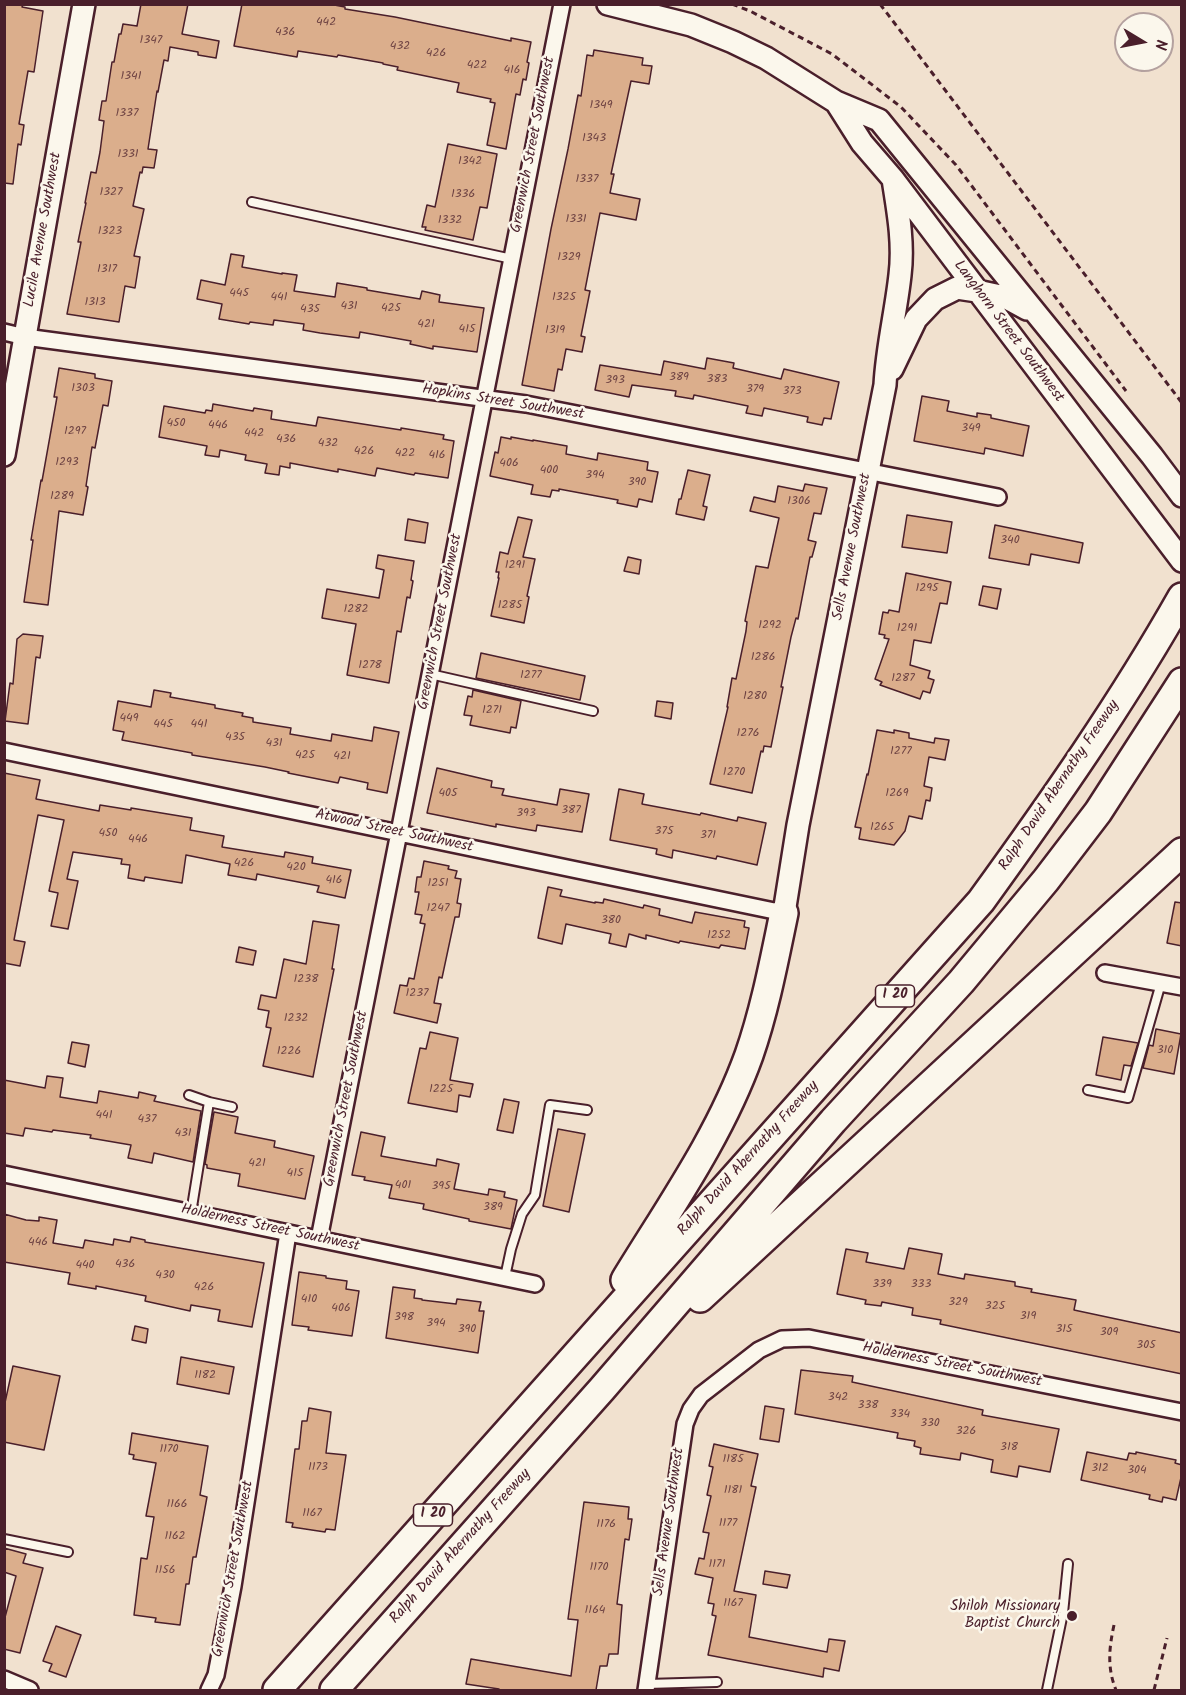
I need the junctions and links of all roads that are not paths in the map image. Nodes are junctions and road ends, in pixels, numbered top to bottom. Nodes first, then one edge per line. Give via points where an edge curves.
1 (84, 4) edge
2 (562, 4) edge
3 (608, 4) edge
4 (836, 102) junction
5 (893, 179) junction
6 (252, 202) dead end
7 (512, 259) junction
8 (977, 291) junction
9 (1036, 313) junction
10 (4, 332) edge
11 (26, 337) junction
12 (885, 385) junction
13 (484, 398) junction
14 (4, 455) edge
15 (868, 472) junction
16 (1182, 496) edge
17 (998, 497) dead end
18 (1182, 561) edge
19 (1182, 597) edge
20 (430, 674) junction
21 (1182, 682) edge
22 (593, 711) dead end
23 (4, 751) edge
24 (399, 833) junction
25 (1182, 852) edge
26 (784, 913) junction
27 (1105, 973) dead end
28 (1161, 983) junction
29 (1182, 987) edge
30 (1088, 1090) dead end
31 (189, 1095) dead end
32 (209, 1102) junction
33 (232, 1107) dead end
34 (587, 1110) dead end
35 (4, 1174) edge
36 (191, 1213) junction
37 (288, 1233) junction
38 (319, 1239) junction
39 (505, 1277) junction
40 (536, 1284) dead end
41 (590, 1339) junction
42 (730, 1372) joint
43 (602, 1389) junction
44 (1182, 1412) edge
45 (4, 1539) edge
46 (68, 1552) dead end
47 (1068, 1564) dead end
48 (4, 1679) edge
49 (717, 1682) dead end
50 (647, 1687) edge
51 (30, 1690) edge
52 (209, 1690) edge
53 (277, 1690) edge
54 (334, 1690) edge
55 (1047, 1690) edge

1 - 11 street, Lucile Avenue Southwest
2 - 7 street, Greenwich Street Southwest
3 - 4 street, Langhorn Street Southwest via 691,25 733,42
4 - 5 street, Langhorn Street Southwest via 862,143
4 - 9 street, Langhorn Street Southwest via 879,120
5 - 8 street, Langhorn Street Southwest
5 - 12 street, Sells Avenue Southwest via 902,235
6 - 7 lane
7 - 13 street, Greenwich Street Southwest
8 - 9 street via 1005,297
8 - 12 street via 957,288 935,299 916,319
8 - 18 street, Langhorn Street Southwest
9 - 16 street, Langhorn Street Southwest
10 - 11 street, Hopkins Street Southwest
11 - 13 street, Hopkins Street Southwest
11 - 14 street, Lucile Avenue Southwest
12 - 15 street, Sells Avenue Southwest
13 - 15 street, Hopkins Street Southwest
13 - 20 street, Greenwich Street Southwest
15 - 17 street, Hopkins Street Southwest
15 - 26 street, Sells Avenue Southwest
19 - 41 highway, Ralph David Abernathy Freeway / I 20 via 1049,807 981,900
20 - 22 lane
20 - 24 street, Greenwich Street Southwest
21 - 43 highway, Ralph David Abernathy Freeway / I 20 via 1098,812 1046,880
23 - 24 street, Atwood Street Southwest
24 - 26 street, Atwood Street Southwest
24 - 38 street, Greenwich Street Southwest
25 - 43 highway
26 - 41 highway via 763,1012 729,1102 699,1160
27 - 28 street
28 - 29 street
28 - 30 lane via 1128,1098
31 - 32 lane
32 - 33 lane
32 - 36 lane
34 - 39 lane via 550,1105 535,1195 522,1215
35 - 36 street, Holderness Street Southwest
36 - 37 street, Holderness Street Southwest
37 - 38 street, Holderness Street Southwest
37 - 52 street, Greenwich Street Southwest via 233,1586 216,1675
38 - 39 street, Holderness Street Southwest
39 - 40 street, Holderness Street Southwest
41 - 53 highway, Ralph David Abernathy Freeway / I 20
42 - 44 street, Holderness Street Southwest via 759,1350 782,1339 809,1338
42 - 50 street, Sells Avenue Southwest via 701,1395 685,1424
43 - 54 highway, Ralph David Abernathy Freeway / I 20
45 - 46 lane
47 - 55 lane via 1063,1613
48 - 51 street
49 - 50 lane

